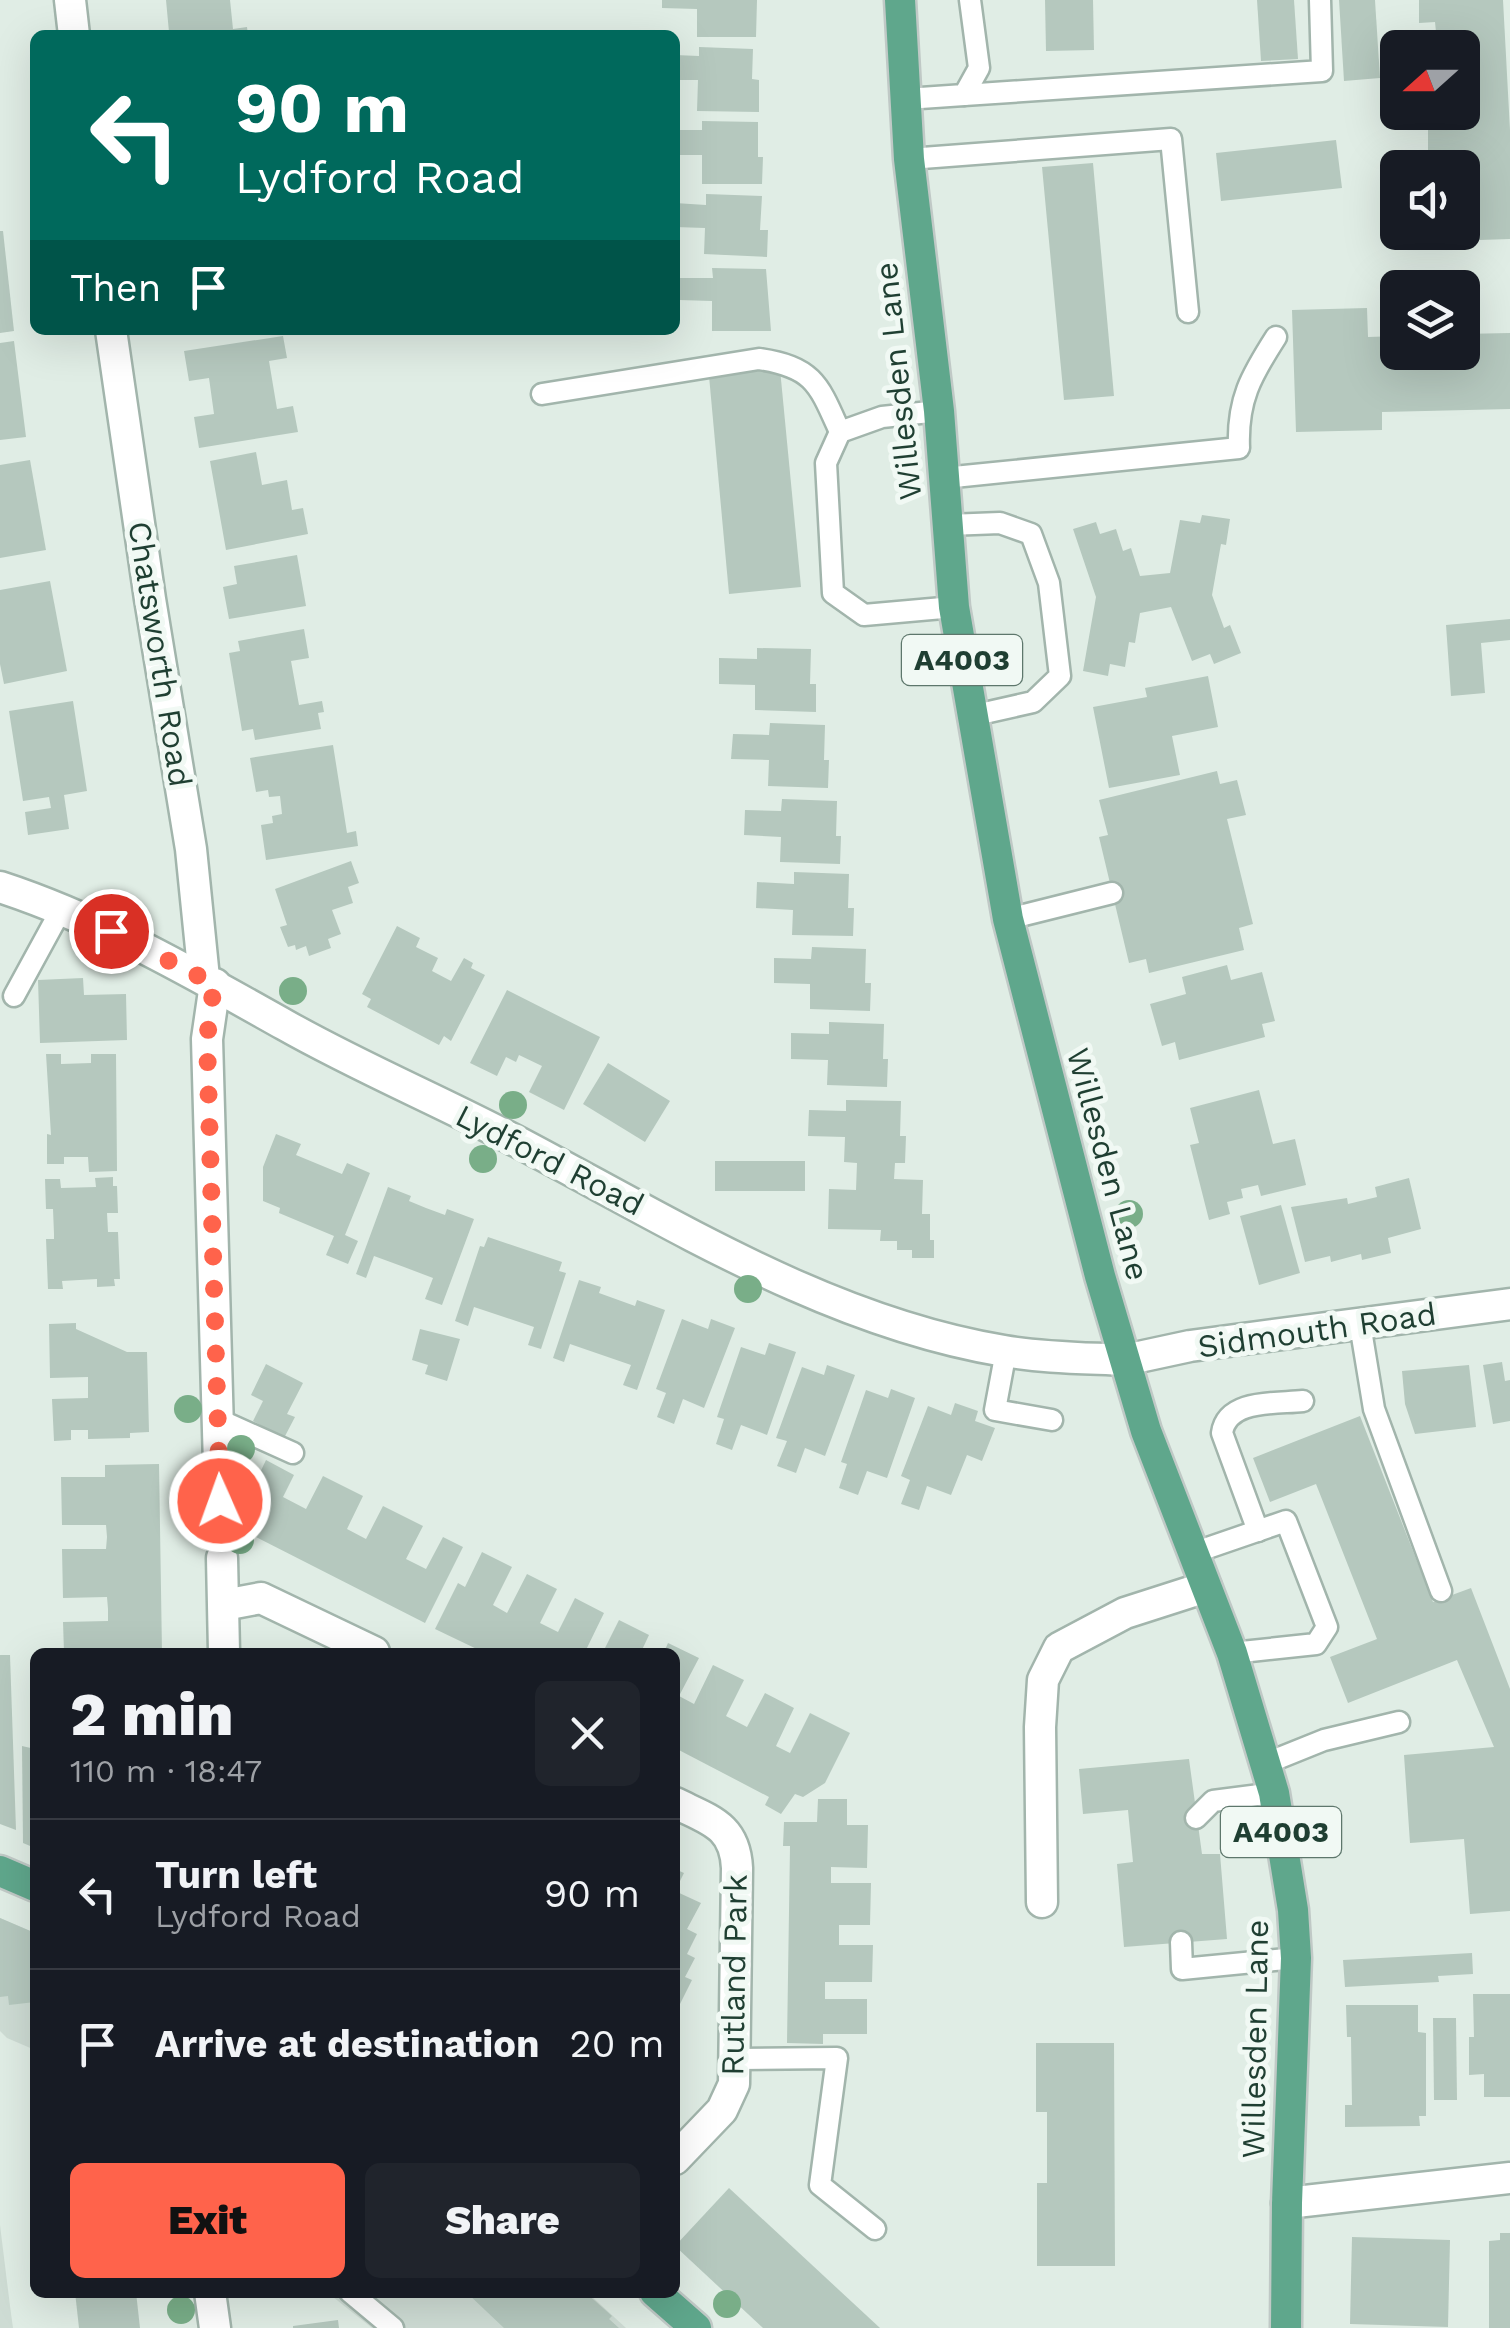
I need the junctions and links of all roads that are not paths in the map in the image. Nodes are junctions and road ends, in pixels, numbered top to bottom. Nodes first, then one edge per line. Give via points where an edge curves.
1 (70, 0) edge
2 (900, 0) edge
3 (970, 0) edge
4 (1320, 0) edge
5 (73, 30) edge
6 (964, 95) junction
7 (906, 99) junction
8 (909, 159) junction
9 (1188, 312) dead end
10 (112, 335) edge
11 (1276, 337) dead end
12 (542, 394) dead end
13 (939, 411) junction
14 (840, 432) junction
15 (944, 478) junction
16 (948, 525) junction
17 (954, 607) junction
18 (971, 716) junction
19 (0, 887) edge
20 (1112, 894) dead end
21 (62, 908) junction
22 (1008, 919) junction
23 (209, 981) junction
24 (14, 996) dead end
25 (1510, 1304) edge
26 (1360, 1324) junction
27 (1006, 1352) junction
28 (1125, 1360) junction
29 (1303, 1400) dead end
30 (217, 1419) junction
31 (1052, 1420) dead end
32 (293, 1454) dead end
33 (220, 1501) dead end
34 (1258, 1531) junction
35 (1193, 1552) junction
36 (222, 1558) dead end
37 (1206, 1587) junction
38 (1442, 1591) dead end
39 (224, 1605) junction
40 (224, 1648) edge
41 (366, 1648) edge
42 (1232, 1653) junction
43 (1399, 1722) dead end
44 (1267, 1763) junction
45 (1274, 1793) junction
46 (680, 1806) edge
47 (1196, 1818) dead end
48 (0, 1871) edge
49 (30, 1884) edge
50 (1042, 1902) dead end
51 (1182, 1942) dead end
52 (1296, 1958) junction
53 (736, 2058) junction
54 (680, 2154) edge
55 (1510, 2178) edge
56 (1287, 2203) junction
57 (875, 2230) dead end
58 (211, 2298) edge
59 (357, 2298) edge
60 (662, 2298) edge
61 (215, 2328) edge
62 (393, 2328) edge
63 (696, 2328) edge
64 (1286, 2328) edge

1 - 5 street
2 - 7 main road, Willesden Lane / A4003
3 - 6 lane via 980,68
4 - 6 lane via 1322,71
6 - 7 lane
7 - 8 main road, Willesden Lane / A4003
8 - 9 lane via 1171,139
8 - 13 main road, Willesden Lane / A4003
10 - 23 street, Chatsworth Road
11 - 15 lane via 1250,377 1238,416 1239,448
12 - 14 lane via 759,358 790,364 810,377
13 - 14 lane
13 - 15 main road, Willesden Lane / A4003
14 - 17 lane via 826,462 834,593 864,615
15 - 16 main road, Willesden Lane / A4003
16 - 17 main road, Willesden Lane / A4003
16 - 18 lane via 1000,522 1031,534 1049,582 1060,676 1033,702
17 - 18 main road, Willesden Lane / A4003
18 - 22 main road, Willesden Lane / A4003
19 - 21 street, Lydford Road
20 - 22 lane
21 - 23 street, Lydford Road
21 - 24 lane
22 - 28 main road, Willesden Lane / A4003
23 - 27 street, Lydford Road via 737,1258 839,1304
23 - 30 street, Chatsworth Road
25 - 26 street, Sidmouth Road
26 - 28 street, Sidmouth Road
26 - 38 lane via 1374,1409
27 - 28 street, Lydford Road
27 - 31 lane via 996,1410
28 - 35 main road, Willesden Lane / A4003
29 - 34 lane via 1237,1409 1224,1420 1222,1433
30 - 32 lane
30 - 33 street, Chatsworth Road
34 - 35 lane
34 - 42 lane via 1286,1521 1327,1627 1316,1644
35 - 37 main road, Willesden Lane / A4003
36 - 39 street
37 - 42 main road, Willesden Lane / A4003
37 - 50 street via 1125,1613 1059,1648 1043,1680
39 - 40 street
39 - 41 street via 261,1598
42 - 44 main road, Willesden Lane / A4003
43 - 44 lane via 1324,1740
44 - 45 main road, Willesden Lane / A4003
45 - 47 lane via 1213,1801
45 - 52 main road, Willesden Lane / A4003
46 - 53 street, Rutland Park via 721,1826 736,1850
48 - 49 main road
51 - 52 lane via 1182,1969
52 - 56 main road, Willesden Lane / A4003
53 - 54 street, Rutland Park via 722,2110
53 - 57 lane via 837,2058 820,2185
55 - 56 street
56 - 64 main road, Willesden Lane / A4003
58 - 61 street
59 - 62 lane
60 - 63 main road

